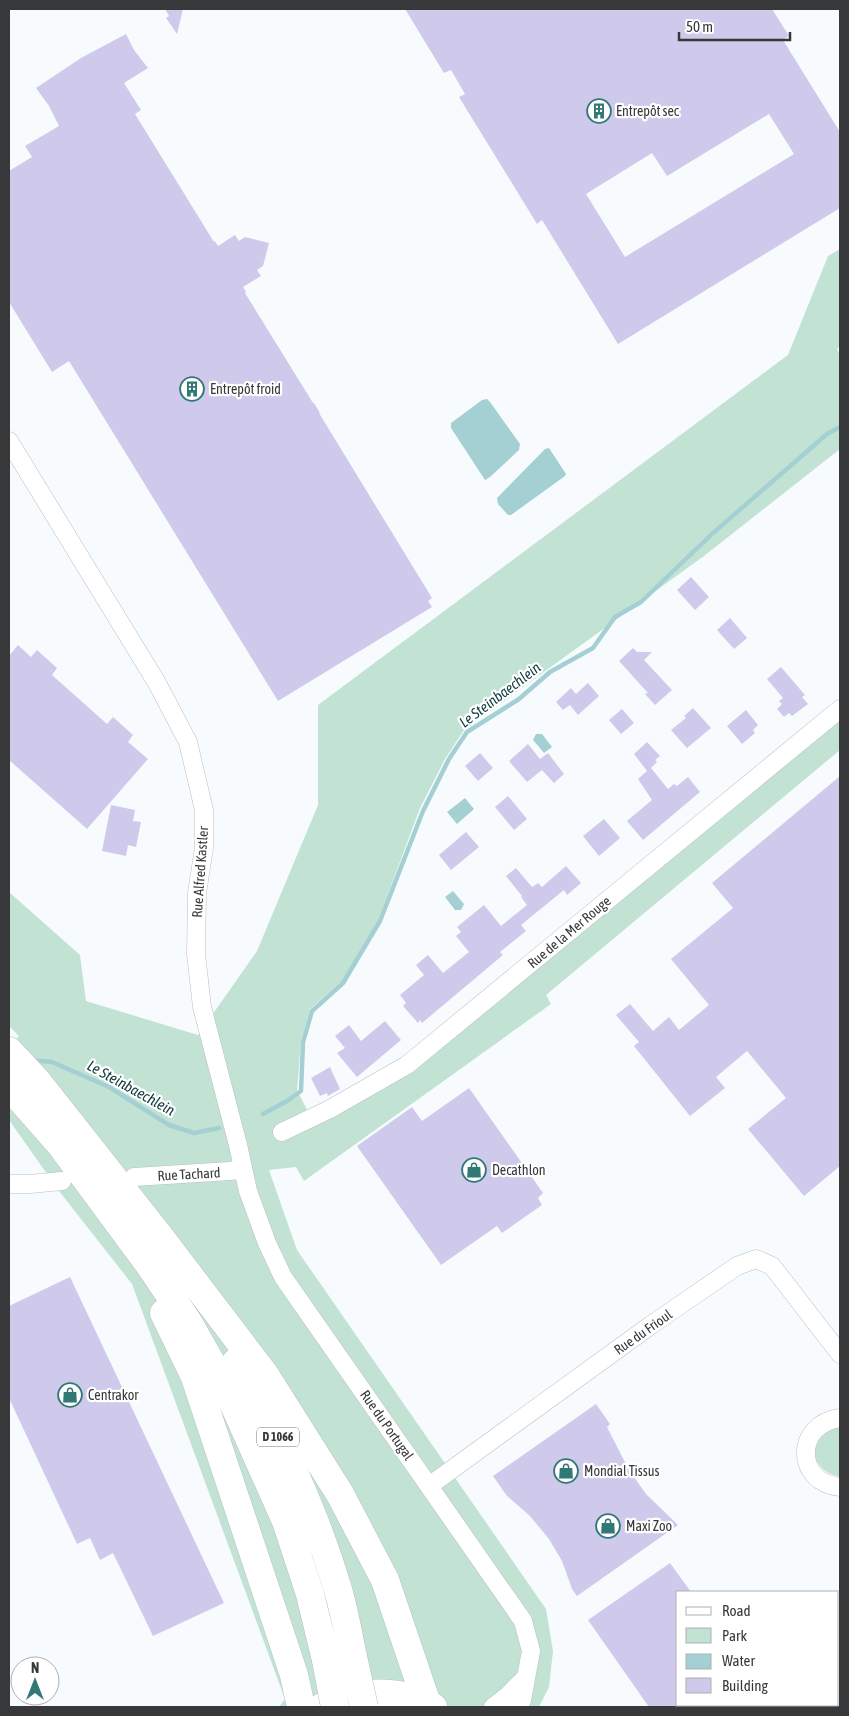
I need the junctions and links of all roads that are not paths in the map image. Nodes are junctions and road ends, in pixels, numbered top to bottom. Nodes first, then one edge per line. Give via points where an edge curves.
1 (9, 441) edge
2 (840, 708) edge
3 (9, 1051) edge
4 (9, 1086) edge
5 (282, 1132) dead end
6 (243, 1169) junction
7 (134, 1176) dead end
8 (62, 1181) dead end
9 (9, 1184) edge
10 (160, 1237) junction
11 (148, 1263) junction
12 (840, 1354) edge
13 (840, 1418) edge
14 (429, 1486) junction
15 (840, 1487) edge
16 (526, 1676) junction
17 (430, 1706) edge
18 (301, 1707) edge
19 (322, 1707) edge
20 (335, 1707) edge
21 (364, 1707) edge
22 (493, 1707) edge
23 (517, 1707) edge

1 - 6 street, Rue Alfred Kastler via 157,683 188,742 204,810 196,954 202,1007
2 - 5 street, Rue de la Mer Rouge via 407,1066
3 - 10 main road, D 1066 via 36,1080
4 - 11 main road, D 1066 via 60,1144
6 - 7 street, Rue Tachard
6 - 14 street, Rue du Portugal via 266,1243 283,1277
8 - 9 street
10 - 17 main road via 265,1375 340,1494 385,1580
10 - 21 main road, D 1066, bridge via 279,1439 311,1513 337,1586
11 - 18 main road via 154,1293 195,1377 294,1675
11 - 20 main road, D 1066, bridge via 188,1322 231,1398 286,1521 310,1594
12 - 14 street, Rue du Frioul via 772,1266 756,1259 737,1266 651,1325
13 - 15 street via 817,1427 808,1440 806,1450 807,1461 818,1478
14 - 16 street, Rue du Portugal via 523,1621 531,1651
16 - 22 street
16 - 23 street, Rue du Portugal via 522,1700
17 - 19 main road via 396,1695 364,1694

